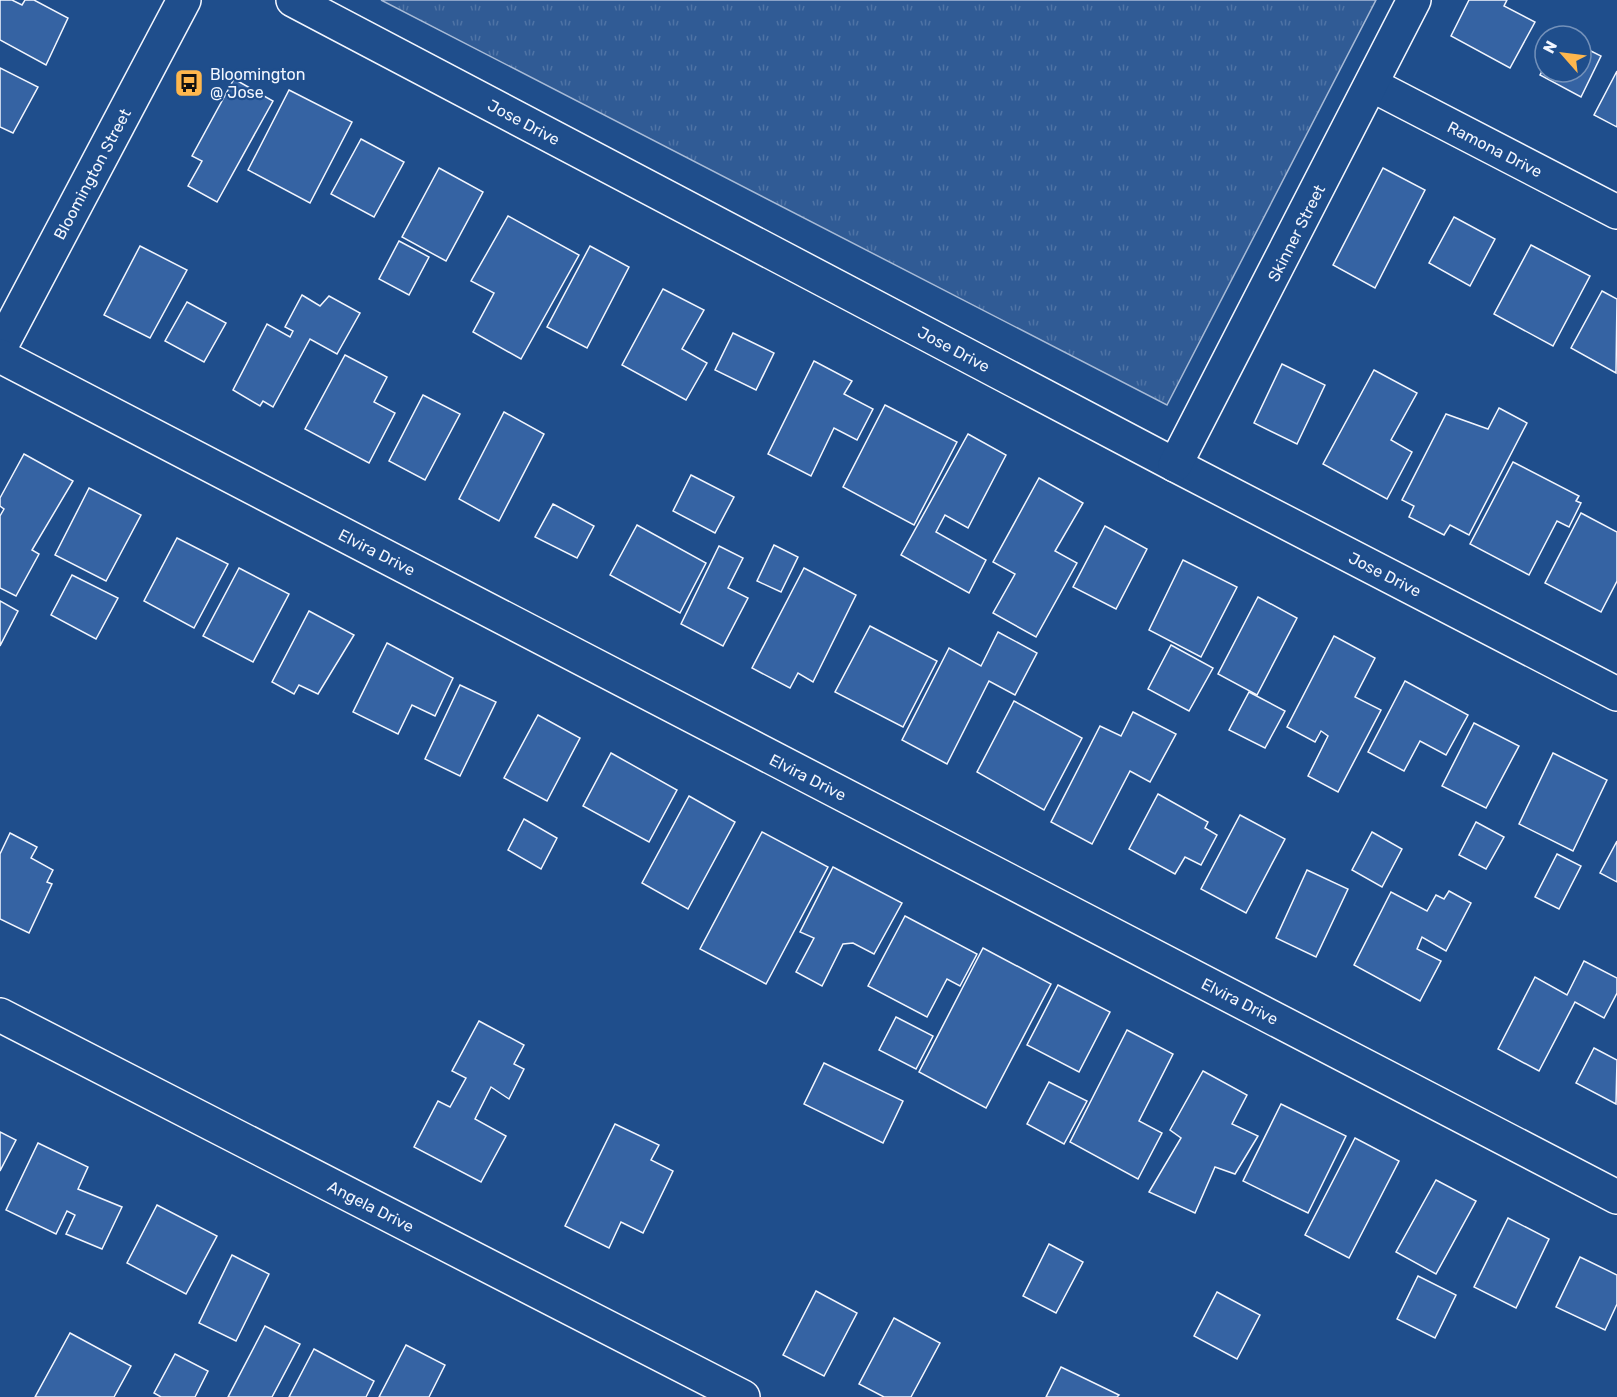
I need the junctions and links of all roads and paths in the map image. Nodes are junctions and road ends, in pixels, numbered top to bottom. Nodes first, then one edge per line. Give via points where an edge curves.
1 (184, 0) edge
2 (293, 0) edge
3 (1414, 0) edge
4 (1372, 85) junction
5 (1617, 212) edge
6 (0, 348) edge
7 (0, 356) edge
8 (1175, 465) junction
9 (1617, 694) edge
10 (0, 1015) edge
11 (1617, 1197) edge
12 (743, 1397) edge

1 - 6 street, Bloomington Street
2 - 8 street, Jose Drive
3 - 4 street, Skinner Street
4 - 5 street, Ramona Drive
4 - 8 street, Skinner Street
7 - 11 street, Elvira Drive
8 - 9 street, Jose Drive
10 - 12 street, Angela Drive

